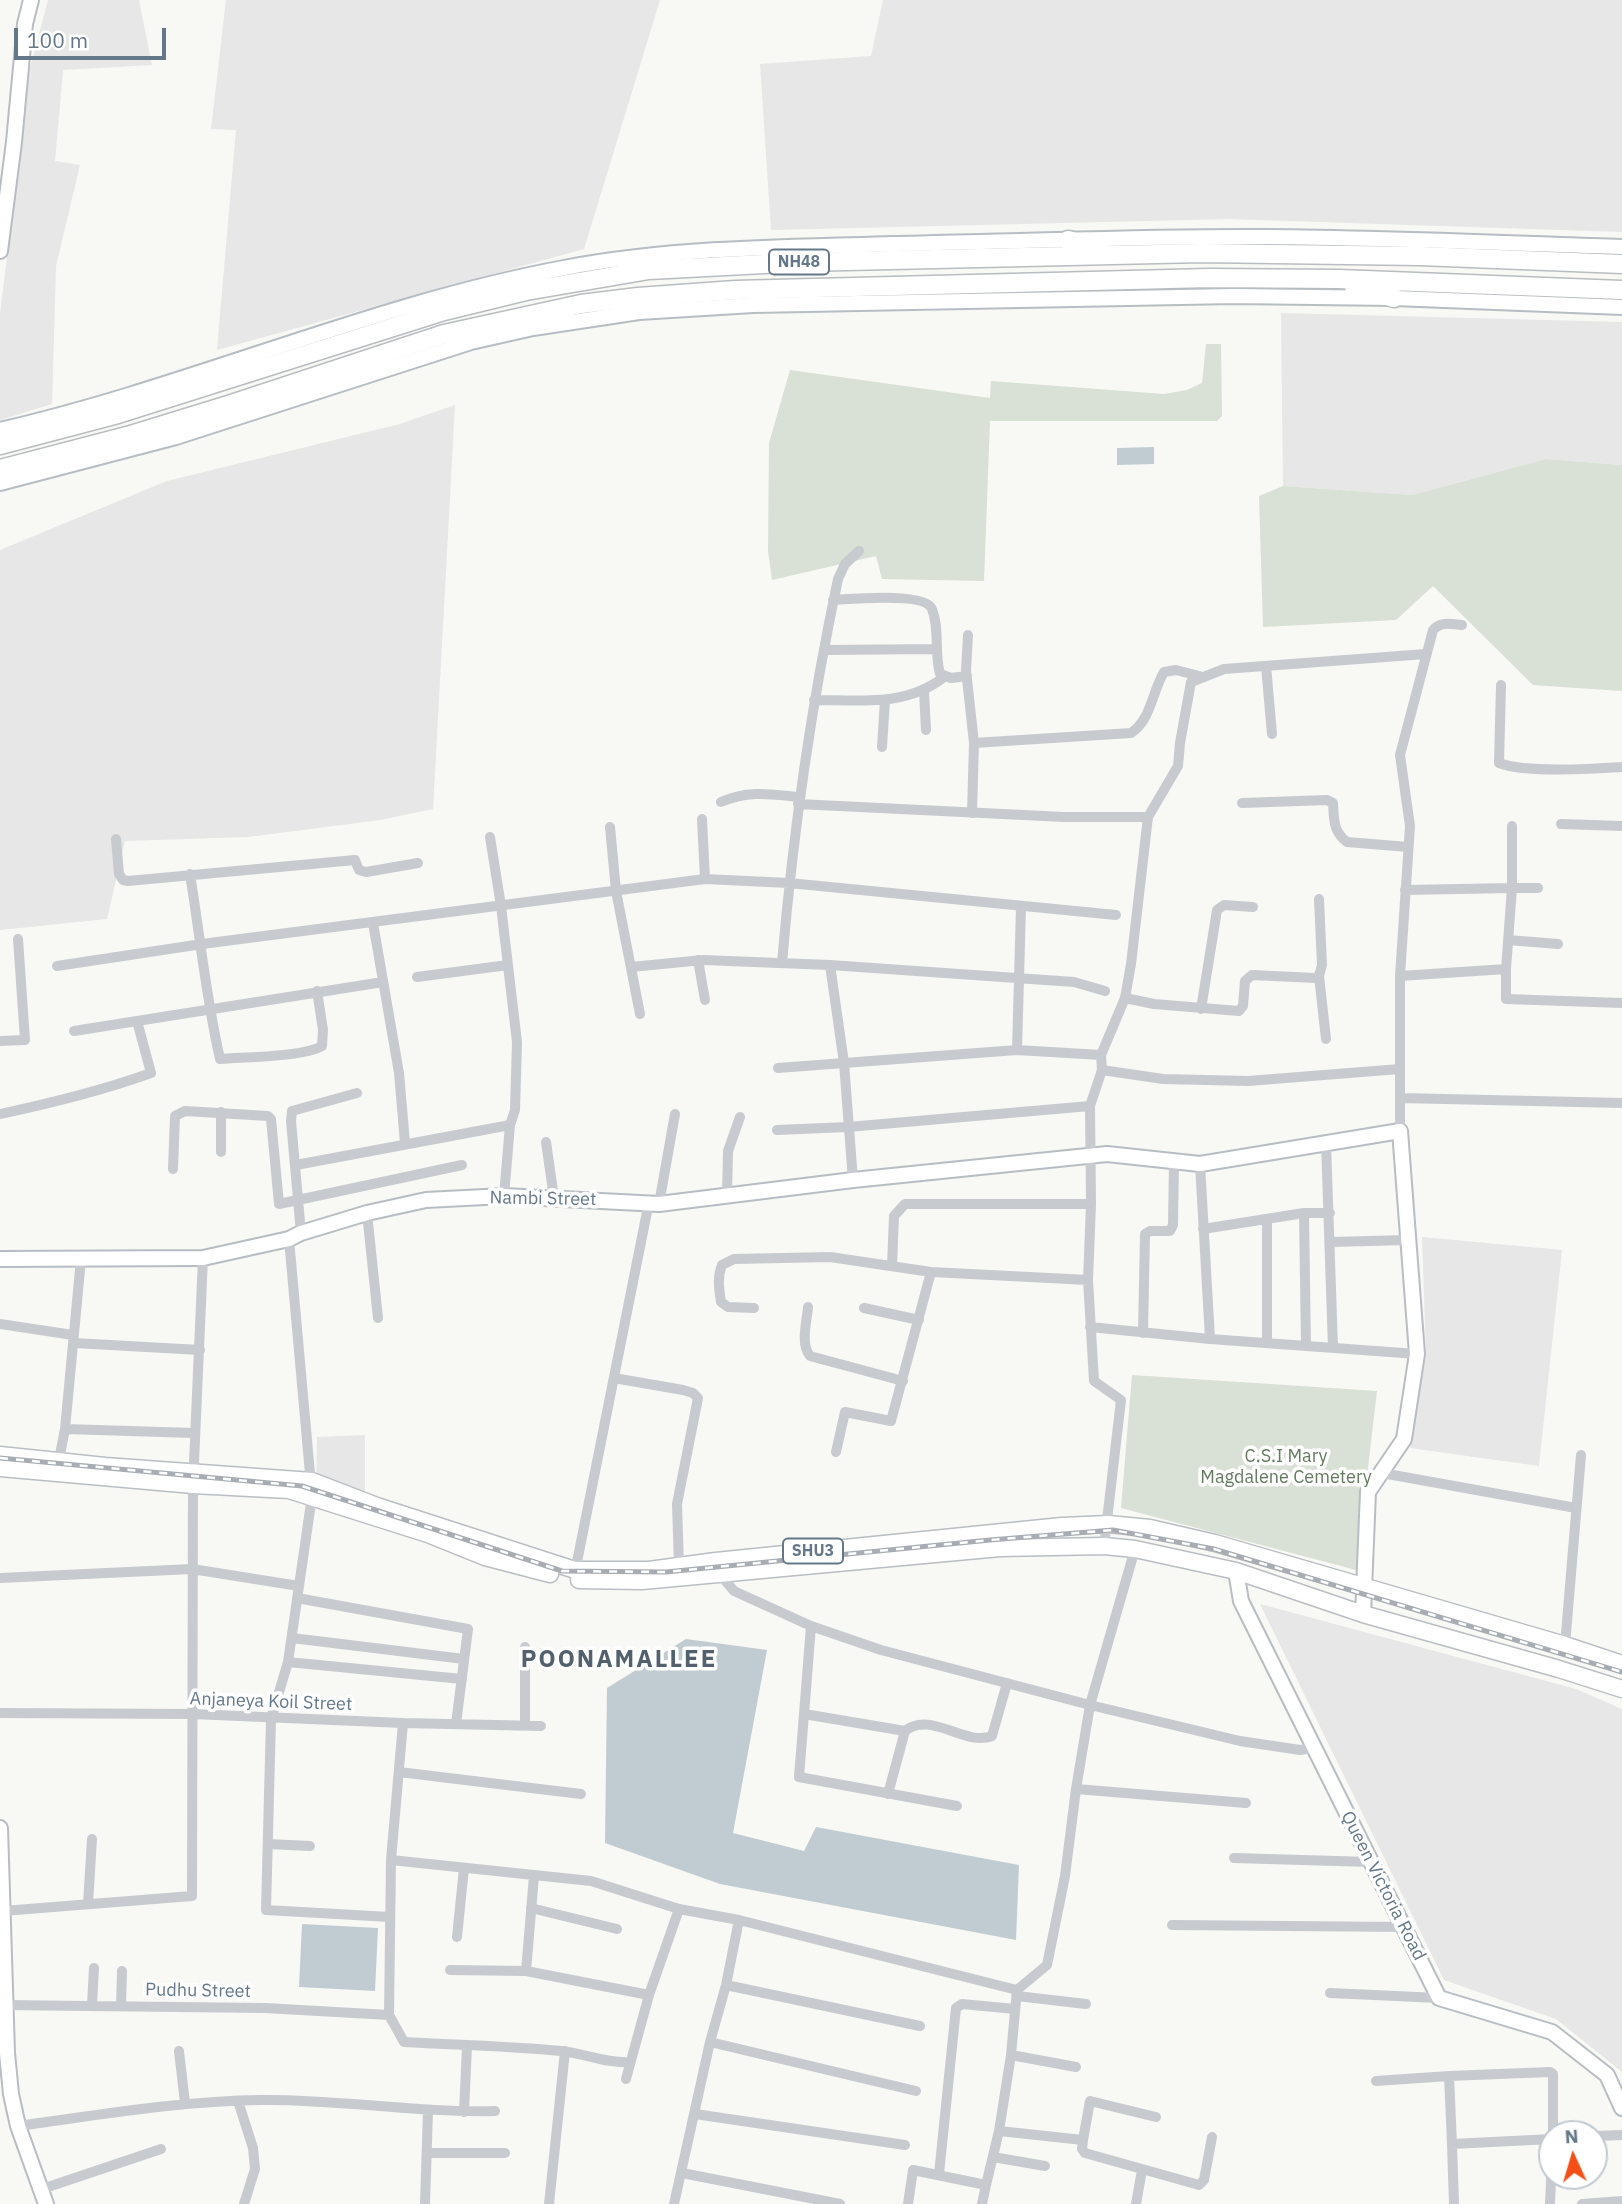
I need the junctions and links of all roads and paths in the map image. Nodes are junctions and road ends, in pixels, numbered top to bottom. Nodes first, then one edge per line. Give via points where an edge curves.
1 (31, 0) edge
2 (1068, 240) junction
3 (1622, 247) edge
4 (0, 251) edge
5 (1162, 253) junction
6 (1622, 264) edge
7 (1308, 279) junction
8 (1622, 290) edge
9 (1394, 298) junction
10 (1622, 307) edge
11 (0, 430) edge
12 (0, 445) edge
13 (0, 469) edge
14 (0, 483) edge
15 (859, 551) dead end
16 (833, 600) junction
17 (1462, 625) dead end
18 (968, 635) dead end
19 (937, 649) junction
20 (824, 650) junction
21 (1426, 654) junction
22 (1266, 666) junction
23 (967, 676) junction
24 (944, 677) junction
25 (1203, 677) junction
26 (1501, 685) dead end
27 (923, 691) junction
28 (814, 700) junction
29 (885, 700) junction
30 (926, 730) dead end
31 (1272, 734) dead end
32 (974, 743) junction
33 (882, 747) dead end
34 (1622, 767) edge
35 (798, 801) junction
36 (721, 803) dead end
37 (1242, 803) dead end
38 (972, 813) junction
39 (1148, 817) junction
40 (702, 819) dead end
41 (1561, 824) dead end
42 (1622, 825) edge
43 (1512, 826) dead end
44 (610, 827) dead end
45 (490, 836) dead end
46 (116, 839) dead end
47 (1408, 847) junction
48 (418, 863) dead end
49 (190, 874) junction
50 (705, 879) junction
51 (789, 883) junction
52 (1512, 888) junction
53 (1538, 888) dead end
54 (1405, 890) junction
55 (616, 891) junction
56 (1319, 899) dead end
57 (501, 906) junction
58 (1021, 907) junction
59 (1253, 907) dead end
60 (1116, 915) dead end
61 (373, 923) junction
62 (18, 939) dead end
63 (1508, 940) junction
64 (202, 944) junction
65 (1558, 944) dead end
66 (698, 960) junction
67 (782, 963) junction
68 (508, 965) junction
69 (830, 965) junction
70 (57, 966) dead end
71 (631, 967) junction
72 (1506, 969) junction
73 (1319, 976) junction
74 (1400, 976) junction
75 (417, 977) dead end
76 (1018, 978) junction
77 (383, 982) junction
78 (317, 991) junction
79 (1105, 991) dead end
80 (1125, 998) junction
81 (705, 1000) dead end
82 (1622, 1003) edge
83 (1201, 1009) junction
84 (209, 1011) junction
85 (640, 1014) dead end
86 (137, 1021) junction
87 (74, 1031) dead end
88 (1326, 1039) dead end
89 (0, 1041) edge
90 (1017, 1050) junction
91 (1101, 1055) junction
92 (844, 1063) junction
93 (778, 1068) dead end
94 (1400, 1069) junction
95 (1102, 1070) junction
96 (357, 1093) dead end
97 (1400, 1098) junction
98 (1622, 1103) edge
99 (1090, 1106) junction
100 (221, 1112) junction
101 (0, 1114) edge
102 (676, 1114) dead end
103 (740, 1117) dead end
104 (510, 1125) junction
105 (848, 1127) junction
106 (777, 1130) dead end
107 (1400, 1131) junction
108 (546, 1142) dead end
109 (405, 1143) junction
110 (1326, 1143) junction
111 (221, 1152) dead end
112 (1091, 1157) junction
113 (1174, 1162) junction
114 (1200, 1164) junction
115 (296, 1165) junction
116 (462, 1165) dead end
117 (173, 1169) dead end
118 (853, 1180) junction
119 (504, 1196) junction
120 (727, 1196) junction
121 (554, 1198) junction
122 (298, 1201) junction
123 (654, 1203) junction
124 (1091, 1204) junction
125 (367, 1213) junction
126 (1304, 1213) junction
127 (1330, 1213) junction
128 (1267, 1220) junction
129 (1203, 1229) junction
130 (295, 1236) junction
131 (1407, 1240) junction
132 (1331, 1241) junction
133 (203, 1258) junction
134 (0, 1259) edge
135 (81, 1259) junction
136 (891, 1266) junction
137 (931, 1272) junction
138 (1088, 1280) junction
139 (808, 1307) dead end
140 (754, 1308) dead end
141 (863, 1308) dead end
142 (378, 1318) dead end
143 (919, 1320) junction
144 (0, 1324) edge
145 (1090, 1328) junction
146 (1143, 1333) junction
147 (74, 1339) junction
148 (1210, 1339) junction
149 (1268, 1343) junction
150 (1306, 1346) junction
151 (1334, 1348) junction
152 (200, 1350) junction
153 (1417, 1354) junction
154 (614, 1378) junction
155 (903, 1381) junction
156 (65, 1429) junction
157 (194, 1433) junction
158 (836, 1452) dead end
159 (0, 1455) edge
160 (1581, 1455) dead end
161 (59, 1460) junction
162 (0, 1468) edge
163 (1381, 1473) junction
164 (193, 1479) junction
165 (312, 1488) junction
166 (1576, 1508) junction
167 (1108, 1524) junction
168 (1104, 1546) junction
169 (1135, 1549) junction
170 (679, 1566) junction
171 (717, 1567) junction
172 (192, 1569) junction
173 (1236, 1572) junction
174 (574, 1575) junction
175 (0, 1578) edge
176 (299, 1586) junction
177 (1363, 1587) junction
178 (298, 1598) junction
179 (1363, 1614) junction
180 (811, 1626) junction
181 (292, 1638) junction
182 (1565, 1645) junction
183 (526, 1647) dead end
184 (464, 1659) junction
185 (288, 1661) junction
186 (1622, 1664) edge
187 (462, 1679) junction
188 (1007, 1683) junction
189 (1622, 1689) edge
190 (1090, 1705) junction
191 (0, 1713) edge
192 (192, 1714) junction
193 (804, 1714) junction
194 (271, 1718) junction
195 (403, 1723) junction
196 (456, 1724) junction
197 (525, 1725) junction
198 (541, 1726) dead end
199 (905, 1731) junction
200 (1314, 1748) junction
201 (399, 1772) junction
202 (1076, 1789) junction
203 (582, 1794) dead end
204 (888, 1794) junction
205 (1246, 1803) dead end
206 (957, 1806) dead end
207 (0, 1828) edge
208 (92, 1839) dead end
209 (268, 1844) junction
210 (310, 1846) dead end
211 (1234, 1858) dead end
212 (391, 1860) junction
213 (1371, 1862) junction
214 (1, 1866) edge
215 (464, 1868) junction
216 (534, 1876) junction
217 (88, 1904) junction
218 (531, 1908) junction
219 (679, 1909) junction
220 (3, 1911) junction
221 (390, 1917) junction
222 (739, 1920) junction
223 (1172, 1925) dead end
224 (1404, 1927) junction
225 (617, 1928) dead end
226 (457, 1937) dead end
227 (93, 1968) dead end
228 (450, 1970) dead end
229 (121, 1971) dead end
230 (526, 1971) junction
231 (726, 1985) junction
232 (1017, 1993) junction
233 (1330, 1993) dead end
234 (649, 1995) junction
235 (1439, 1998) junction
236 (1086, 2004) dead end
237 (3, 2005) edge
238 (92, 2006) junction
239 (121, 2006) junction
240 (1015, 2009) junction
241 (389, 2015) junction
242 (920, 2026) dead end
243 (710, 2042) junction
244 (467, 2046) junction
245 (179, 2050) dead end
246 (565, 2052) junction
247 (4, 2053) edge
248 (1011, 2055) junction
249 (630, 2062) junction
250 (1076, 2067) dead end
251 (1449, 2077) junction
252 (626, 2079) dead end
253 (1376, 2081) dead end
254 (916, 2091) dead end
255 (238, 2101) junction
256 (186, 2103) junction
257 (1622, 2108) edge
258 (428, 2111) junction
259 (495, 2111) dead end
260 (464, 2112) junction
261 (695, 2114) junction
262 (1156, 2117) dead end
263 (1553, 2120) edge
264 (18, 2126) junction
265 (999, 2131) junction
266 (1212, 2137) dead end
267 (1083, 2140) junction
268 (1538, 2140) edge
269 (1452, 2144) junction
270 (905, 2145) dead end
271 (161, 2149) dead end
272 (427, 2153) junction
273 (505, 2153) dead end
274 (993, 2157) junction
275 (1045, 2166) dead end
276 (1143, 2170) junction
277 (682, 2173) junction
278 (939, 2174) junction
279 (986, 2185) junction
280 (42, 2189) junction
281 (1622, 2202) edge
282 (46, 2204) edge
283 (244, 2204) edge
284 (425, 2204) edge
285 (549, 2204) edge
286 (674, 2204) edge
287 (840, 2204) edge
288 (908, 2204) edge
289 (982, 2204) edge
290 (1136, 2204) edge
291 (1454, 2204) edge
292 (1582, 2204) edge

1 - 4 street via 24,24
2 - 3 street via 1293,237
2 - 5 highway
2 - 11 street via 711,251 566,268 427,300 174,382
5 - 6 highway, NH48
5 - 12 highway, NH48 via 743,264 608,276 435,313 130,411
7 - 8 highway, NH48
7 - 9 highway
7 - 13 highway, NH48 via 736,289 581,304 444,334 216,409
9 - 10 street
9 - 14 street via 1210,296 753,305 622,314 448,348 176,437
15 - 16 street via 845,564
16 - 19 street via 925,601 932,608
16 - 20 street
17 - 21 street via 1438,625
18 - 23 street
19 - 20 street
19 - 24 street
20 - 28 street
21 - 22 street
21 - 47 street via 1400,755 1409,810
22 - 25 street via 1224,669
22 - 31 street
23 - 24 street
23 - 32 street
24 - 27 street
25 - 32 street via 1176,670 1164,672 1152,704 1131,733
25 - 39 street via 1191,682 1178,766
26 - 34 street via 1499,763 1531,768
27 - 29 street
27 - 30 street
28 - 29 street
28 - 35 street
29 - 33 street
32 - 38 street
35 - 36 street via 755,792
35 - 38 street
35 - 51 street
37 - 47 street via 1327,800 1333,803 1335,828 1347,842
38 - 39 street
39 - 80 street
40 - 50 street
41 - 42 street
43 - 52 street
44 - 55 street
45 - 57 street
46 - 49 street via 123,880
47 - 54 street
48 - 49 street via 366,872 359,870 355,860
49 - 64 street
50 - 51 street
50 - 55 street
51 - 58 street
51 - 67 street
52 - 53 street
52 - 54 street
52 - 63 street
54 - 74 street
55 - 57 street
55 - 71 street
56 - 73 street
57 - 61 street
57 - 68 street
58 - 60 street
58 - 76 street
59 - 83 street via 1224,905 1217,910
61 - 64 street
61 - 77 street
62 - 89 street via 25,1040
63 - 65 street
63 - 72 street
64 - 70 street
64 - 84 street
66 - 67 street
66 - 71 street
66 - 81 street
67 - 69 street
68 - 75 street
68 - 104 street via 517,1042 515,1110
69 - 76 street
69 - 92 street
71 - 85 street
72 - 74 street
72 - 82 street via 1507,999
73 - 83 street via 1252,975 1245,981 1242,1009
73 - 88 street
74 - 94 street
76 - 79 street via 1074,982
76 - 90 street
77 - 78 street
77 - 109 street via 399,1073
78 - 84 street
78 - 84 street via 323,1040 316,1049 220,1059
80 - 83 street
80 - 91 street
84 - 86 street
86 - 87 street
86 - 101 street via 151,1073 86,1095
90 - 91 street
90 - 92 street
91 - 95 street
92 - 93 street
92 - 105 street
94 - 95 street via 1248,1081 1163,1079
94 - 97 street
95 - 99 street
96 - 115 street via 292,1111
97 - 98 street
97 - 107 street
99 - 105 street
99 - 112 street
100 - 111 street
100 - 117 street via 176,1114
100 - 122 street via 271,1119 277,1202
102 - 123 street
103 - 120 street via 728,1151
104 - 109 street
104 - 119 street
105 - 106 street
105 - 118 street
107 - 110 street, Nambi Street
107 - 131 street
108 - 121 street
109 - 115 street
110 - 114 street, Nambi Street
110 - 127 street
112 - 113 street, Nambi Street via 1107,1154
112 - 118 street, Nambi Street
112 - 124 street
113 - 114 street, Nambi Street
113 - 146 street via 1173,1225 1170,1231 1146,1232 1144,1238
114 - 129 street
115 - 122 street
116 - 122 street
118 - 120 street, Nambi Street
119 - 121 street, Nambi Street
119 - 125 street, Nambi Street via 426,1200
120 - 123 street, Nambi Street
121 - 123 street, Nambi Street
122 - 130 street
123 - 154 street
124 - 136 street via 905,1204 894,1216
124 - 138 street
125 - 130 street, Nambi Street
125 - 142 street
126 - 127 street
126 - 128 street
126 - 150 street
127 - 132 street
128 - 129 street
128 - 149 street
129 - 148 street
130 - 133 street, Nambi Street
130 - 165 street
131 - 132 street
131 - 153 street
132 - 151 street
133 - 135 street, Nambi Street
133 - 152 street
134 - 135 street, Nambi Street
135 - 147 street
136 - 137 street
136 - 140 street via 830,1257 734,1259 722,1265 721,1302 728,1307
137 - 138 street
137 - 143 street
138 - 145 street
139 - 155 street via 805,1335 810,1356
141 - 143 street
143 - 155 street
144 - 147 street
145 - 146 street
145 - 167 street via 1094,1381 1121,1400
146 - 148 street
147 - 152 street
147 - 156 street
148 - 149 street
149 - 150 street
150 - 151 street
151 - 153 street
152 - 157 street
153 - 163 street via 1404,1439
154 - 170 street via 683,1390 698,1398 677,1504
154 - 174 street
155 - 158 street via 891,1421 845,1412
156 - 157 street
156 - 161 street
157 - 164 street
159 - 161 main road, SHU3
160 - 166 street
161 - 164 main road, SHU3
162 - 164 main road, SHU3
163 - 166 street
163 - 177 street via 1368,1492
164 - 165 main road, SHU3
164 - 172 street
165 - 174 main road, SHU3
165 - 176 street
166 - 182 street
167 - 168 street
167 - 171 main road, SHU3
167 - 177 main road, SHU3 via 1216,1543
168 - 169 main road, SHU3
168 - 171 main road, SHU3 via 1000,1548
169 - 173 main road, SHU3
169 - 190 street
170 - 171 main road, SHU3
170 - 174 main road, SHU3
171 - 174 main road, SHU3 via 642,1581
171 - 180 street via 734,1591
172 - 175 street
172 - 176 street
172 - 192 street
173 - 179 main road, SHU3
173 - 200 street, Queen Victoria Road via 1241,1601
176 - 178 street
177 - 179 street
177 - 182 main road, SHU3
178 - 181 street
178 - 184 street via 468,1629
179 - 189 main road, SHU3
180 - 188 street
180 - 193 street
181 - 184 street
181 - 185 street
182 - 186 main road, SHU3
183 - 197 street
184 - 187 street
185 - 187 street
185 - 194 street
187 - 196 street
188 - 190 street
188 - 199 street via 992,1736 979,1738 930,1725
190 - 200 street via 1240,1741
190 - 202 street
191 - 192 street, Anjaneya Koil Street
192 - 194 street, Anjaneya Koil Street
192 - 217 street via 192,1896
193 - 199 street
193 - 204 street via 799,1777
194 - 195 street, Anjaneya Koil Street
194 - 209 street
195 - 196 street, Anjaneya Koil Street
195 - 201 street
196 - 197 street, Anjaneya Koil Street
197 - 198 street, Anjaneya Koil Street
199 - 204 street
200 - 213 street, Queen Victoria Road
201 - 203 street
201 - 212 street
202 - 205 street
202 - 232 street via 1047,1965
204 - 206 street
207 - 214 street
208 - 217 street
209 - 210 street
209 - 221 street via 266,1910
211 - 213 street
212 - 215 street
212 - 221 street
213 - 224 street, Queen Victoria Road
214 - 220 street
215 - 216 street
215 - 226 street
216 - 218 street
216 - 219 street via 591,1881
217 - 220 street
218 - 225 street
218 - 230 street
219 - 222 street
219 - 234 street
220 - 237 street
221 - 241 street
222 - 231 street
222 - 232 street
223 - 224 street
224 - 235 street, Queen Victoria Road
227 - 238 street
228 - 230 street
229 - 239 street
230 - 234 street
231 - 242 street
231 - 243 street
232 - 236 street
232 - 240 street
233 - 235 street
234 - 249 street
235 - 257 street via 1552,2032 1606,2075
237 - 238 street, Pudhu Street
237 - 247 street
238 - 239 street, Pudhu Street
239 - 241 street, Pudhu Street
240 - 248 street
240 - 278 street via 962,2004 956,2008
241 - 244 street via 404,2042
243 - 254 street
243 - 261 street
244 - 246 street
244 - 260 street
245 - 256 street
246 - 249 street
246 - 285 street
247 - 264 street
248 - 250 street
248 - 265 street
249 - 252 street
251 - 253 street
251 - 263 street via 1550,2072
251 - 269 street
255 - 256 street
255 - 258 street via 355,2103
255 - 283 street via 255,2169
256 - 264 street
258 - 260 street
258 - 272 street
259 - 260 street
261 - 270 street
261 - 277 street
262 - 267 street via 1090,2101
264 - 280 street
265 - 267 street
265 - 274 street
266 - 276 street via 1202,2184
267 - 276 street via 1085,2153
268 - 269 street
269 - 291 street
271 - 280 street
272 - 273 street
272 - 284 street
274 - 275 street
274 - 279 street
276 - 290 street
277 - 286 street
277 - 287 street
278 - 279 street
278 - 288 street via 913,2170
279 - 289 street
280 - 282 street
281 - 292 street

